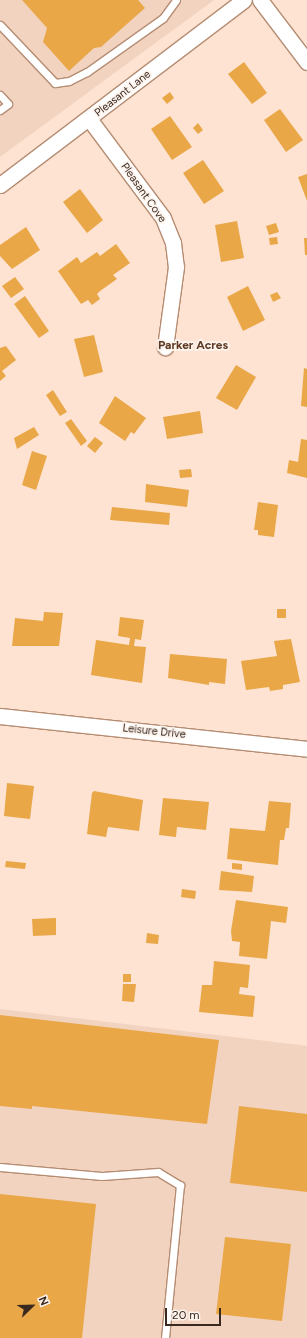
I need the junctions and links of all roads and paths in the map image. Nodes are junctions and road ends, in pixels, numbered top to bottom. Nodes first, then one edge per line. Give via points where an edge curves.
1 (176, 0) edge
2 (244, 0) edge
3 (260, 0) edge
4 (0, 25) edge
5 (307, 62) edge
6 (0, 95) edge
7 (0, 110) edge
8 (90, 120) junction
9 (0, 185) edge
10 (165, 347) dead end
11 (0, 716) edge
12 (307, 749) edge
13 (0, 1167) edge
14 (165, 1338) edge

1 - 4 lane via 163,18 87,72 70,80 55,83
2 - 8 street, Pleasant Lane
3 - 5 street
6 - 7 lane via 8,104
8 - 9 street, Pleasant Lane
8 - 10 street, Pleasant Cove via 163,218 173,243 176,267
11 - 12 street, Leisure Drive
13 - 14 lane via 102,1176 158,1172 180,1185

